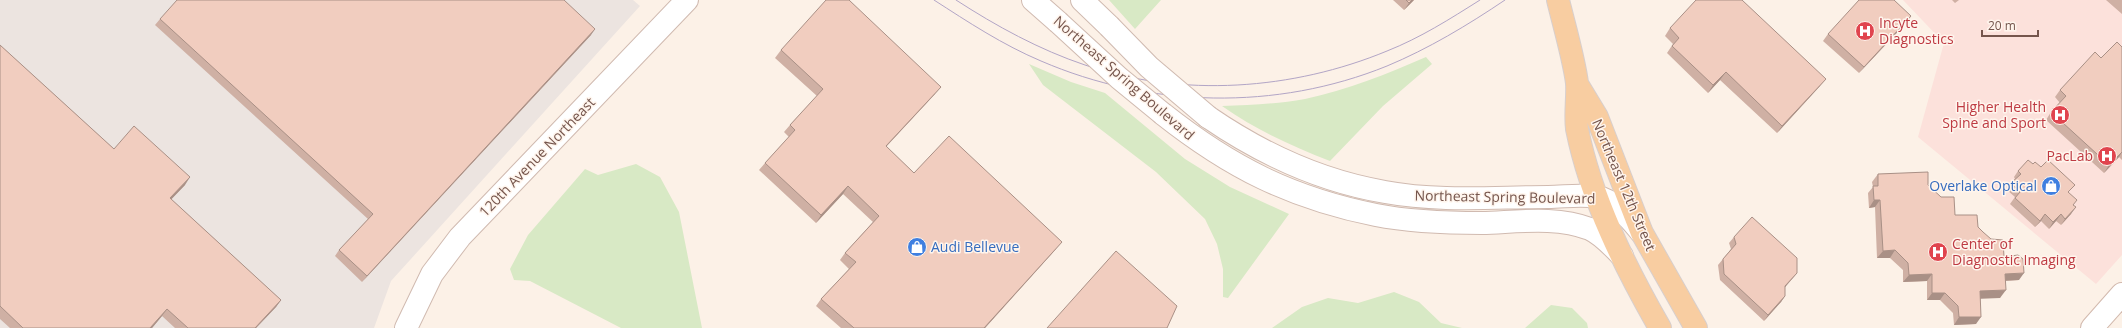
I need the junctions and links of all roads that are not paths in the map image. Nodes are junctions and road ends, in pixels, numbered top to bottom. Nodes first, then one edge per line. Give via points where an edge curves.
1 (687, 0) edge
2 (1033, 0) edge
3 (1082, 0) edge
4 (1558, 0) edge
5 (1575, 75) junction
6 (1597, 196) junction
7 (1642, 233) junction
8 (1623, 257) junction
9 (2122, 294) edge
10 (406, 328) edge
11 (1660, 328) edge
12 (1696, 328) edge
13 (2092, 328) edge

1 - 10 street, 120th Avenue Northeast via 460,237 432,274
2 - 8 street, Northeast Spring Boulevard, bridge via 1119,78 1198,142 1234,164 1290,190 1348,209 1402,219 1453,222 1560,221 1591,230 1606,239
3 - 6 street, Northeast Spring Boulevard, bridge via 1158,76 1208,117 1235,136 1306,170 1363,188 1419,196 1475,199
4 - 5 main road, Northeast 12th Street
5 - 6 main road, Northeast 12th Street via 1577,128
5 - 7 main road, Northeast 12th Street via 1596,117
6 - 7 street, Northeast Spring Boulevard via 1620,209
6 - 8 main road, Northeast 12th Street
7 - 12 main road, Northeast 12th Street
8 - 11 main road, Northeast 12th Street
9 - 13 street

